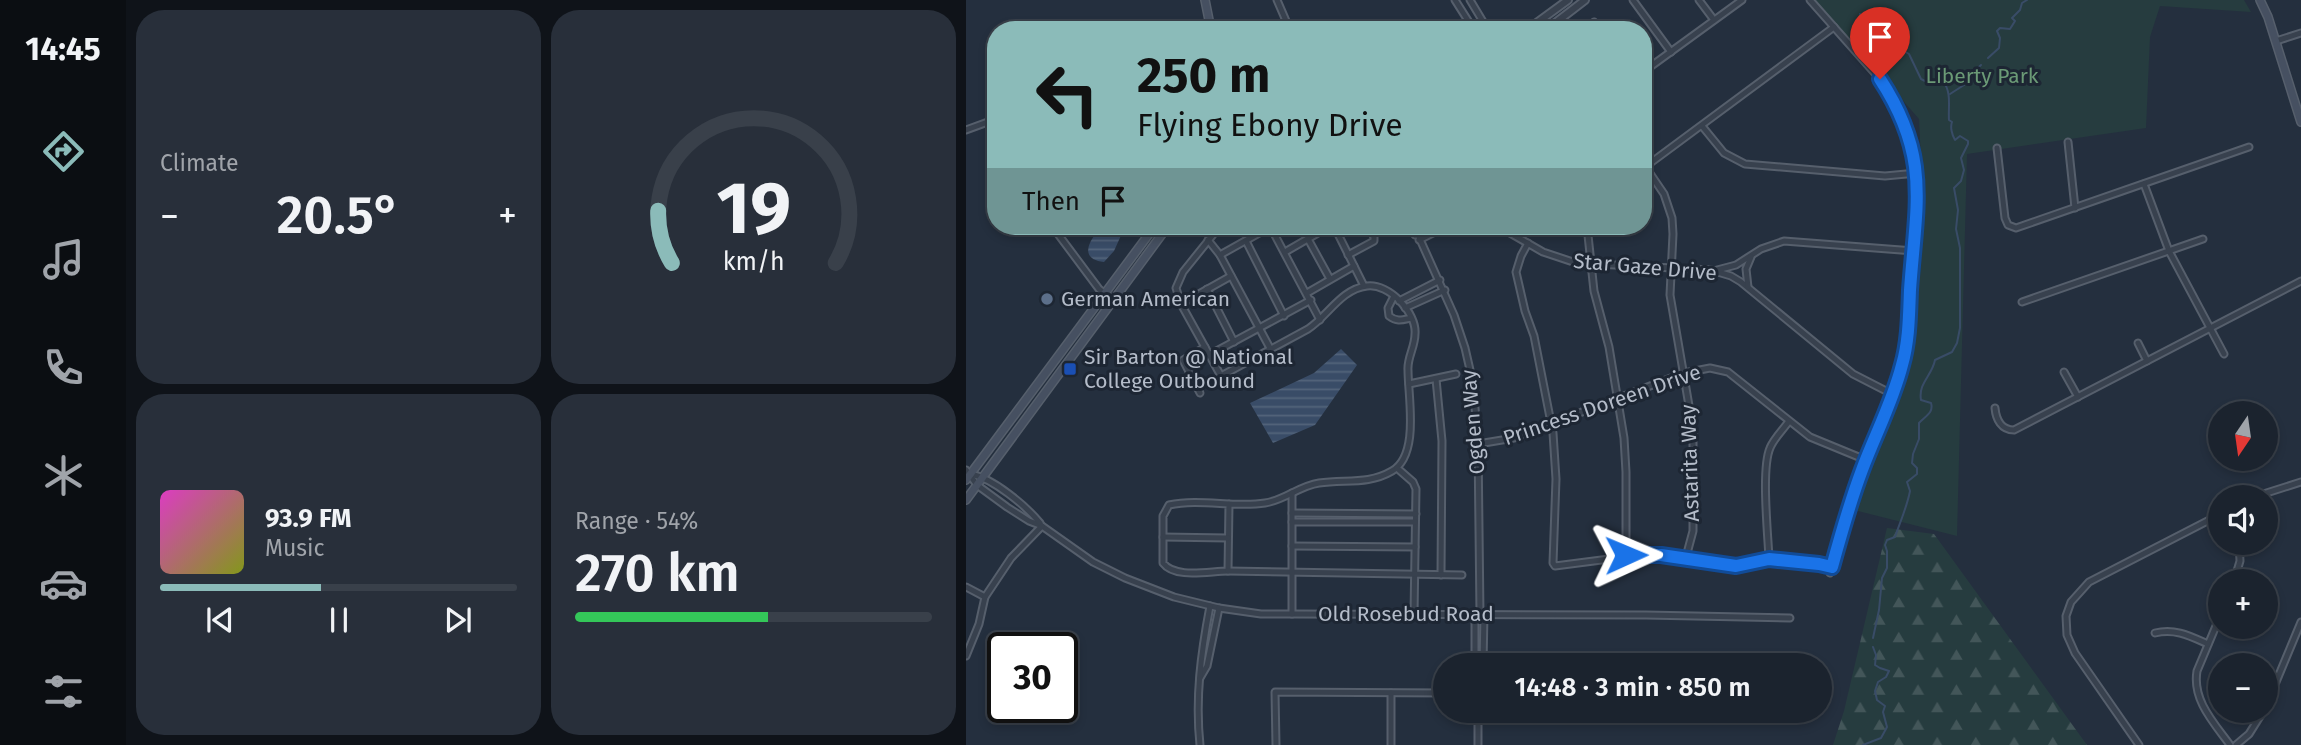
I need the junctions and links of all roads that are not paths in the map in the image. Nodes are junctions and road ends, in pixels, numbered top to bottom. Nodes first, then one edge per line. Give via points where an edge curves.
1 (1205, 0) edge
2 (1277, 0) edge
3 (1455, 0) edge
4 (1470, 0) edge
5 (1567, 0) edge
6 (1586, 0) edge
7 (1633, 0) edge
8 (1699, 0) edge
9 (1742, 0) edge
10 (1810, 0) edge
11 (2260, 0) edge
12 (1714, 20) junction
13 (1209, 21) edge
14 (1286, 21) edge
15 (1468, 21) edge
16 (1483, 21) edge
17 (1539, 21) edge
18 (1558, 21) edge
19 (1648, 21) edge
20 (1652, 26) edge
21 (1834, 27) junction
22 (2301, 33) edge
23 (2276, 41) junction
24 (1671, 52) junction
25 (1652, 66) edge
26 (2301, 121) edge
27 (987, 122) edge
28 (1702, 125) junction
29 (966, 130) edge
30 (2068, 142) dead end
31 (2249, 147) dead end
32 (1997, 148) dead end
33 (1652, 161) edge
34 (1917, 173) junction
35 (1652, 178) edge
36 (2144, 184) junction
37 (2075, 208) junction
38 (1059, 235) edge
39 (1148, 235) edge
40 (1161, 235) edge
41 (1213, 235) edge
42 (1256, 235) edge
43 (1275, 235) edge
44 (1315, 235) edge
45 (1337, 235) edge
46 (1373, 235) edge
47 (1415, 235) edge
48 (1417, 235) edge
49 (1429, 235) edge
50 (1511, 235) edge
51 (1588, 235) edge
52 (1308, 239) junction
53 (2203, 239) dead end
54 (1209, 240) junction
55 (1419, 240) junction
56 (1246, 241) junction
57 (1528, 243) junction
58 (1914, 251) junction
59 (2169, 251) junction
60 (1284, 252) junction
61 (1220, 255) junction
62 (1348, 255) junction
63 (1751, 256) junction
64 (1592, 264) junction
65 (1354, 266) junction
66 (1671, 268) junction
67 (1714, 271) junction
68 (1231, 276) junction
69 (1330, 279) junction
70 (1440, 280) junction
71 (2301, 281) edge
72 (1364, 286) junction
73 (1748, 287) junction
74 (1207, 289) junction
75 (1445, 290) junction
76 (1307, 293) junction
77 (1105, 294) junction
78 (1397, 298) junction
79 (1113, 300) junction
80 (1311, 300) junction
81 (2022, 302) dead end
82 (1181, 304) junction
83 (1405, 308) junction
84 (1284, 316) junction
85 (1411, 318) junction
86 (1320, 320) junction
87 (1260, 328) junction
88 (2210, 329) junction
89 (1234, 342) junction
90 (2138, 343) dead end
91 (1205, 347) junction
92 (1271, 350) junction
93 (2224, 354) dead end
94 (1209, 355) junction
95 (2147, 361) junction
96 (2064, 372) dead end
97 (1684, 373) junction
98 (1456, 374) dead end
99 (1436, 379) junction
100 (1409, 384) junction
101 (1200, 393) dead end
102 (1892, 394) junction
103 (2078, 397) junction
104 (1617, 398) junction
105 (1994, 408) dead end
106 (1789, 421) junction
107 (1551, 423) junction
108 (1478, 444) junction
109 (1866, 460) junction
110 (1397, 468) junction
111 (968, 475) edge
112 (983, 477) junction
113 (2301, 482) edge
114 (977, 485) junction
115 (2278, 488) edge
116 (1293, 493) junction
117 (966, 500) edge
118 (1229, 504) junction
119 (1292, 513) junction
120 (1416, 514) junction
121 (2208, 520) edge
122 (1292, 522) junction
123 (1415, 522) junction
124 (1042, 526) junction
125 (1163, 537) junction
126 (1228, 538) junction
127 (1292, 546) junction
128 (1415, 547) junction
129 (1626, 555) junction
130 (1686, 557) junction
131 (1769, 559) junction
132 (1228, 571) junction
133 (1292, 572) junction
134 (1416, 573) junction
135 (1441, 575) junction
136 (1462, 575) dead end
137 (966, 587) edge
138 (985, 597) junction
139 (1210, 606) junction
140 (1219, 608) junction
141 (1292, 614) junction
142 (1479, 614) junction
143 (1414, 615) junction
144 (1790, 618) dead end
145 (2301, 622) edge
146 (2155, 633) dead end
147 (2210, 639) edge
148 (2208, 644) junction
149 (1476, 653) edge
150 (1482, 653) edge
151 (966, 656) edge
152 (2278, 677) edge
153 (1200, 678) junction
154 (1391, 693) junction
155 (1433, 693) edge
156 (1478, 723) edge
157 (2256, 723) edge
158 (1200, 745) edge
159 (1276, 745) edge
160 (1391, 745) edge
161 (1478, 745) edge
162 (2138, 745) edge
163 (2230, 745) edge
164 (2236, 745) edge

1 - 13 main road
2 - 14 street
3 - 15 street
4 - 16 street
5 - 17 street
6 - 18 street
7 - 19 street
8 - 12 street
9 - 12 street
10 - 21 street
11 - 23 main road
12 - 24 street
20 - 24 street
21 - 28 street
21 - 34 street via 1891,97 1910,139
22 - 23 street
23 - 26 main road
24 - 25 street
27 - 29 street
28 - 33 street
28 - 34 street via 1724,153 1745,164 1874,175
30 - 37 street
31 - 36 street
32 - 37 street via 2005,218 2011,227 2022,228
34 - 58 street
35 - 66 street, Astarita Way via 1670,210
36 - 37 street
36 - 59 street
38 - 77 street
39 - 77 main road
40 - 79 main road
41 - 54 street
42 - 56 street
43 - 60 street
44 - 52 street
45 - 62 street
46 - 62 street via 1374,241
47 - 55 street, Ogden Way
48 - 55 street, Ogden Way
49 - 55 street
50 - 57 street, Star Gaze Drive
51 - 64 street
52 - 60 street
52 - 69 street
53 - 59 street
54 - 61 street
54 - 82 street via 1177,283
55 - 70 street, Ogden Way
56 - 61 street
56 - 84 street
57 - 64 street, Star Gaze Drive via 1557,258
57 - 107 street via 1516,272
58 - 63 street via 1784,242
58 - 102 street via 1907,339
59 - 81 street
59 - 88 street
60 - 76 street
61 - 68 street
62 - 65 street
63 - 67 street
63 - 73 street via 1746,269
64 - 66 street, Star Gaze Drive
64 - 104 street
65 - 69 street
65 - 72 street
66 - 67 street, Star Gaze Drive
66 - 97 street, Astarita Way via 1670,295
67 - 73 street, Star Gaze Drive
68 - 74 street
68 - 87 street
69 - 76 street
70 - 75 street, Ogden Way
70 - 78 street
71 - 88 street
72 - 78 street via 1380,287
72 - 86 street via 1335,303
73 - 102 street, Star Gaze Drive via 1853,374
74 - 82 street
74 - 89 street
75 - 83 street
75 - 108 street, Ogden Way via 1470,371
76 - 80 street
77 - 79 street
77 - 111 main road
78 - 83 street
78 - 85 street via 1388,308 1389,316 1401,321
79 - 112 main road
80 - 84 street
80 - 86 street
82 - 91 street
83 - 85 street
84 - 87 street
85 - 100 street via 1415,335 1408,362
86 - 92 street
87 - 89 street
87 - 92 street
88 - 93 street
88 - 95 street
89 - 94 street
90 - 95 street
91 - 94 street
91 - 101 street via 1183,360
92 - 94 street via 1221,376
95 - 103 street
96 - 103 street
97 - 104 street, Princess Doreen Drive
97 - 106 street, Princess Doreen Drive via 1710,368 1728,372
97 - 130 street, Astarita Way via 1693,429 1693,531
98 - 99 street
99 - 100 street
99 - 135 street via 1442,440
100 - 110 street via 1411,429
102 - 109 street
103 - 105 street via 2014,430 2000,424
104 - 107 street, Princess Doreen Drive
104 - 129 street via 1626,472
106 - 109 street, Princess Doreen Drive via 1810,437
106 - 131 street via 1768,455
107 - 108 street, Princess Doreen Drive via 1503,441
107 - 129 street via 1556,479 1553,563 1558,566
108 - 142 street, Ogden Way
109 - 131 street via 1831,570 1819,564
110 - 116 street via 1367,481 1322,482
110 - 120 street via 1416,489
111 - 112 street, Old Rosebud Road
111 - 114 street, Old Rosebud Road
112 - 114 main road
112 - 124 street, Old Rosebud Road
113 - 115 street
114 - 117 main road
114 - 124 street, Old Rosebud Road
116 - 118 street via 1268,503
116 - 119 street
118 - 125 street via 1169,505 1163,516
118 - 126 street
119 - 120 street
119 - 122 street
120 - 123 street
121 - 162 street via 2089,582 2067,612 2067,635 2075,653
122 - 123 street
122 - 127 street
123 - 128 street
124 - 138 street via 1011,558
124 - 139 street, Old Rosebud Road via 1125,578
125 - 126 street
125 - 132 street via 1163,563 1170,570
126 - 132 street
127 - 128 street
127 - 133 street
128 - 134 street
129 - 130 street
130 - 131 street via 1736,566
132 - 133 street
133 - 134 street
133 - 141 street
134 - 135 street
134 - 143 street
135 - 136 street
137 - 138 street
138 - 151 street
139 - 140 street, Old Rosebud Road
139 - 153 street
140 - 141 street, Old Rosebud Road
140 - 153 street via 1207,666
141 - 143 street, Old Rosebud Road
142 - 143 street, Old Rosebud Road
142 - 144 street, Old Rosebud Road
142 - 149 street
142 - 150 street
145 - 152 street
146 - 148 street via 2178,632
147 - 148 street
148 - 163 street via 2197,671 2196,689 2201,704
153 - 158 street
154 - 155 street
154 - 159 street via 1275,692
154 - 160 street
156 - 161 street
157 - 164 street

